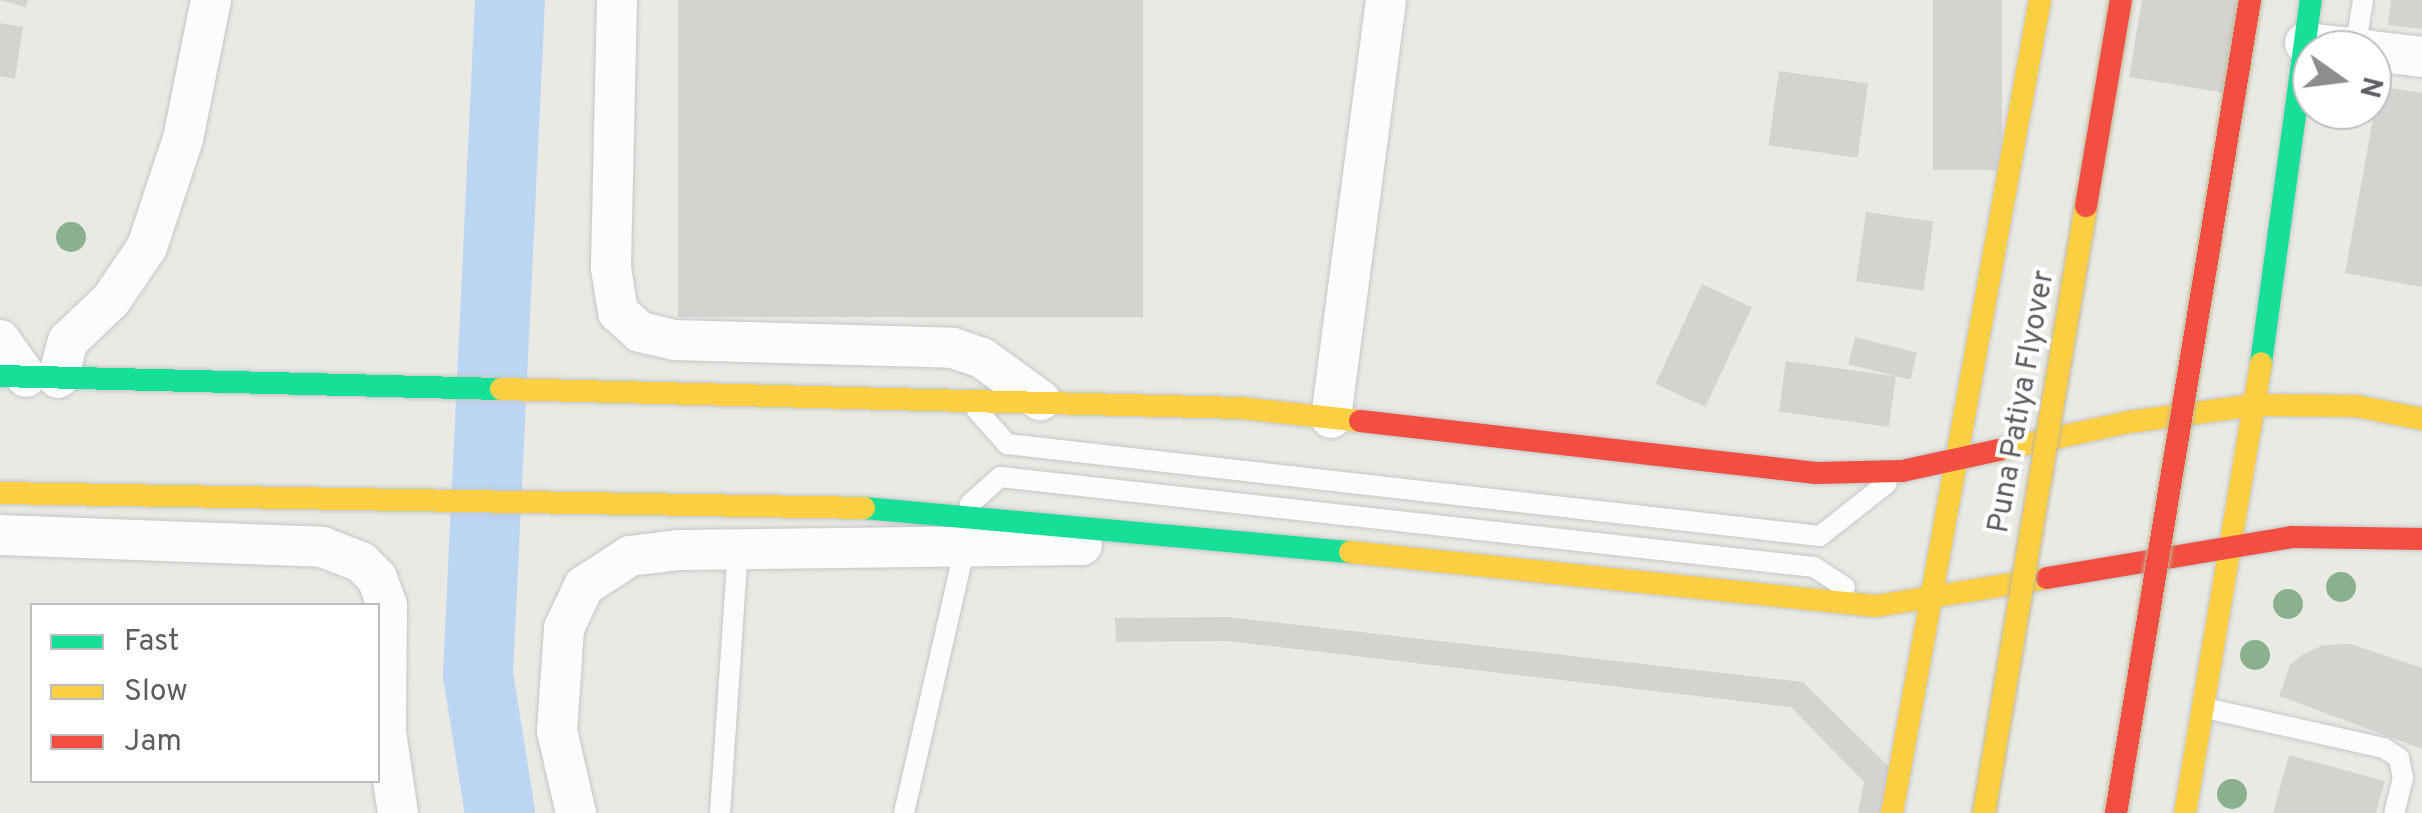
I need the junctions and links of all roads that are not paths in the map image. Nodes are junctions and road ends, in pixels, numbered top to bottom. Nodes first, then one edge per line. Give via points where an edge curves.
1 (212, 0) edge
2 (617, 0) edge
3 (1386, 0) edge
4 (2040, 0) edge
5 (2121, 0) edge
6 (2250, 0) edge
7 (2311, 0) edge
8 (2363, 0) edge
9 (2307, 30) edge
10 (2364, 30) edge
11 (2392, 53) edge
12 (2422, 56) edge
13 (2293, 130) edge
14 (0, 340) edge
15 (21, 381) edge
16 (954, 396) junction
17 (1040, 400) junction
18 (2256, 405) junction
19 (2344, 405) junction
20 (1331, 418) junction
21 (2422, 419) edge
22 (2422, 442) edge
23 (1952, 460) junction
24 (1902, 471) junction
25 (5, 490) edge
26 (2422, 518) edge
27 (963, 531) junction
28 (0, 535) edge
29 (2326, 535) junction
30 (2422, 539) edge
31 (1208, 540) joint
32 (2230, 544) junction
33 (738, 550) junction
34 (1926, 602) junction
35 (1876, 606) junction
36 (2203, 707) junction
37 (398, 813) edge
38 (576, 813) edge
39 (720, 813) edge
40 (904, 813) edge
41 (1892, 813) edge
42 (1984, 813) edge
43 (2116, 813) edge
44 (2186, 813) edge
45 (2394, 813) edge

1 - 15 street via 183,139 147,247 111,300
2 - 17 street via 611,268 618,312 640,332 674,340 953,348 982,358
3 - 20 street
4 - 23 main road
5 - 42 main road, Puna Patiya Flyover, bridge
6 - 43 main road, bridge
7 - 9 main road
8 - 10 lane
11 - 12 street
13 - 18 main road
14 - 15 street
15 - 16 main road
16 - 17 main road
16 - 24 lane via 1007,444 1800,535 1820,536
17 - 20 main road
18 - 19 main road
18 - 23 main road via 2129,422
18 - 32 main road
19 - 21 main road
19 - 22 lane
20 - 24 main road via 1816,473
23 - 24 main road
23 - 34 main road
25 - 27 main road via 926,509
26 - 29 lane
27 - 31 street
27 - 33 street
27 - 35 lane via 1000,476 1814,567
27 - 40 lane
28 - 37 street via 322,547 361,562 377,578 388,606 386,732
29 - 30 main road
29 - 32 main road
31 - 35 main road
32 - 34 main road
32 - 36 main road
33 - 38 street via 630,556 584,586 564,628 557,731
33 - 39 lane
34 - 35 main road
34 - 41 main road
36 - 44 main road
36 - 45 lane via 2384,748 2399,758

